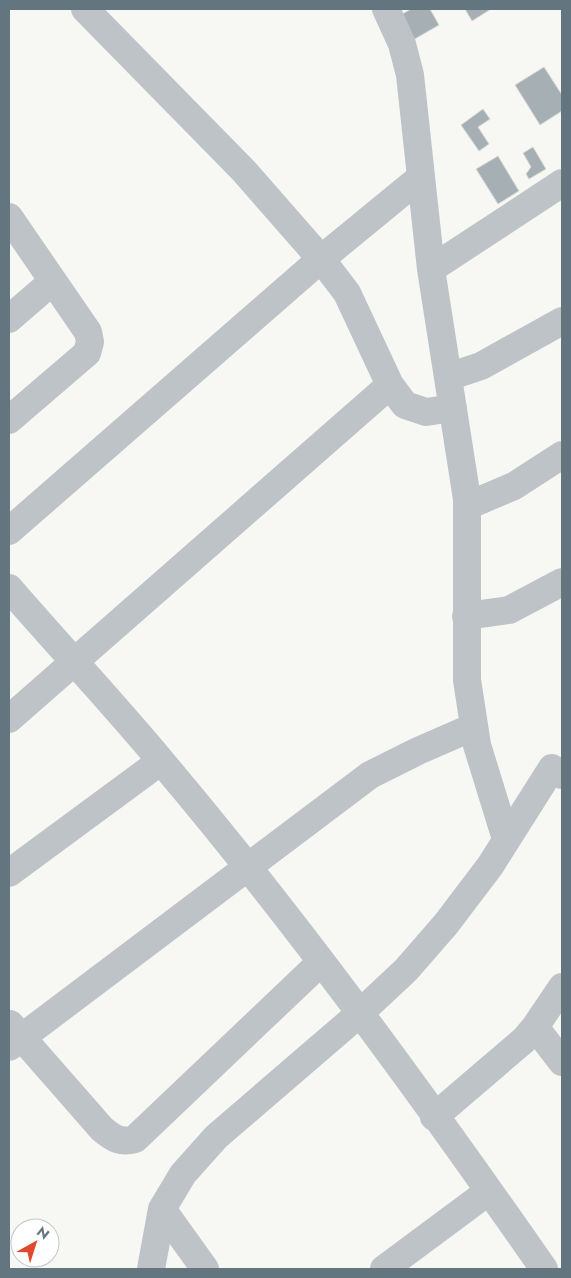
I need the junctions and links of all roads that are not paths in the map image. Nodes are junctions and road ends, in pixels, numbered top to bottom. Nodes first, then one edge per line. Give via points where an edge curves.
1 (85, 9) edge
2 (386, 9) edge
3 (421, 177) junction
4 (562, 183) edge
5 (9, 217) edge
6 (321, 259) junction
7 (431, 270) junction
8 (53, 281) junction
9 (9, 319) edge
10 (562, 321) edge
11 (448, 377) junction
12 (390, 385) junction
13 (453, 408) junction
14 (9, 420) edge
15 (562, 455) edge
16 (467, 506) junction
17 (9, 531) edge
18 (562, 582) edge
19 (9, 588) edge
20 (466, 616) junction
21 (74, 663) junction
22 (9, 719) edge
23 (473, 727) junction
24 (161, 761) junction
25 (559, 764) edge
26 (506, 839) junction
27 (247, 867) junction
28 (9, 873) edge
29 (320, 963) junction
30 (562, 986) edge
31 (359, 1014) junction
32 (535, 1027) junction
33 (13, 1035) edge
34 (562, 1062) edge
35 (434, 1117) junction
36 (489, 1191) junction
37 (162, 1209) junction
38 (150, 1269) edge
39 (205, 1269) edge
40 (384, 1269) edge
41 (544, 1269) edge

1 - 6 street via 244,171
2 - 3 street via 402,44 410,75
3 - 6 street
3 - 7 street
4 - 7 street
5 - 8 street
6 - 12 street via 347,293
6 - 17 street
7 - 11 street
8 - 9 street
8 - 14 street via 88,332 87,353
10 - 11 street via 481,366
11 - 13 street
12 - 13 street via 405,405 426,412
12 - 21 street
13 - 16 street
15 - 16 street via 514,486
16 - 20 street
18 - 20 street via 509,610
19 - 21 street
20 - 23 street via 466,680
21 - 22 street
21 - 24 street
23 - 26 street
23 - 27 street via 370,775
24 - 27 street
24 - 28 street
25 - 26 street
26 - 31 street via 446,924 406,970
27 - 29 street
27 - 33 street
29 - 31 street
29 - 33 street via 135,1138 124,1142 112,1138 102,1129
30 - 32 street
31 - 35 street
31 - 37 street via 216,1137 183,1174
32 - 34 street
32 - 35 street
35 - 36 street
36 - 40 street
36 - 41 street
37 - 38 street
37 - 39 street

